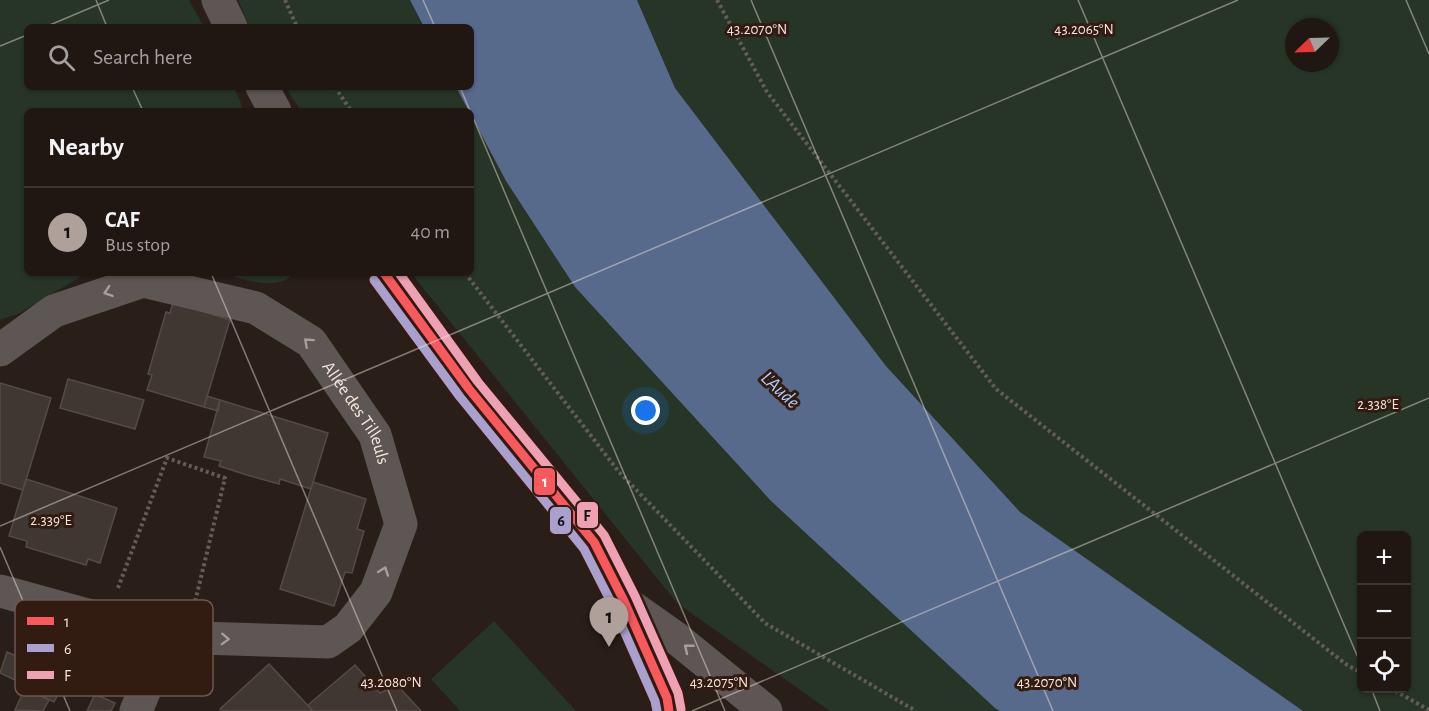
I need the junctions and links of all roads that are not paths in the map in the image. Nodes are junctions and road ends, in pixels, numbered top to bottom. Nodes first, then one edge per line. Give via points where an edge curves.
1 (218, 0) edge
2 (230, 24) edge
3 (264, 90) edge
4 (273, 108) edge
5 (386, 276) edge
6 (0, 350) edge
7 (0, 591) edge
8 (33, 600) edge
9 (624, 601) junction
10 (213, 638) edge
11 (144, 696) edge
12 (136, 711) edge
13 (669, 711) edge
14 (766, 711) edge

1 - 2 street
3 - 4 street
5 - 9 street via 469,390 594,542
10 -> 6 street, Allée des Tilleuls via 328,642 348,628 376,592 401,524 375,435 311,342 256,308 142,280 54,311
7 - 8 street, Allée des Tilleuls
9 - 13 street via 667,698
14 -> 9 street
11 - 12 street

